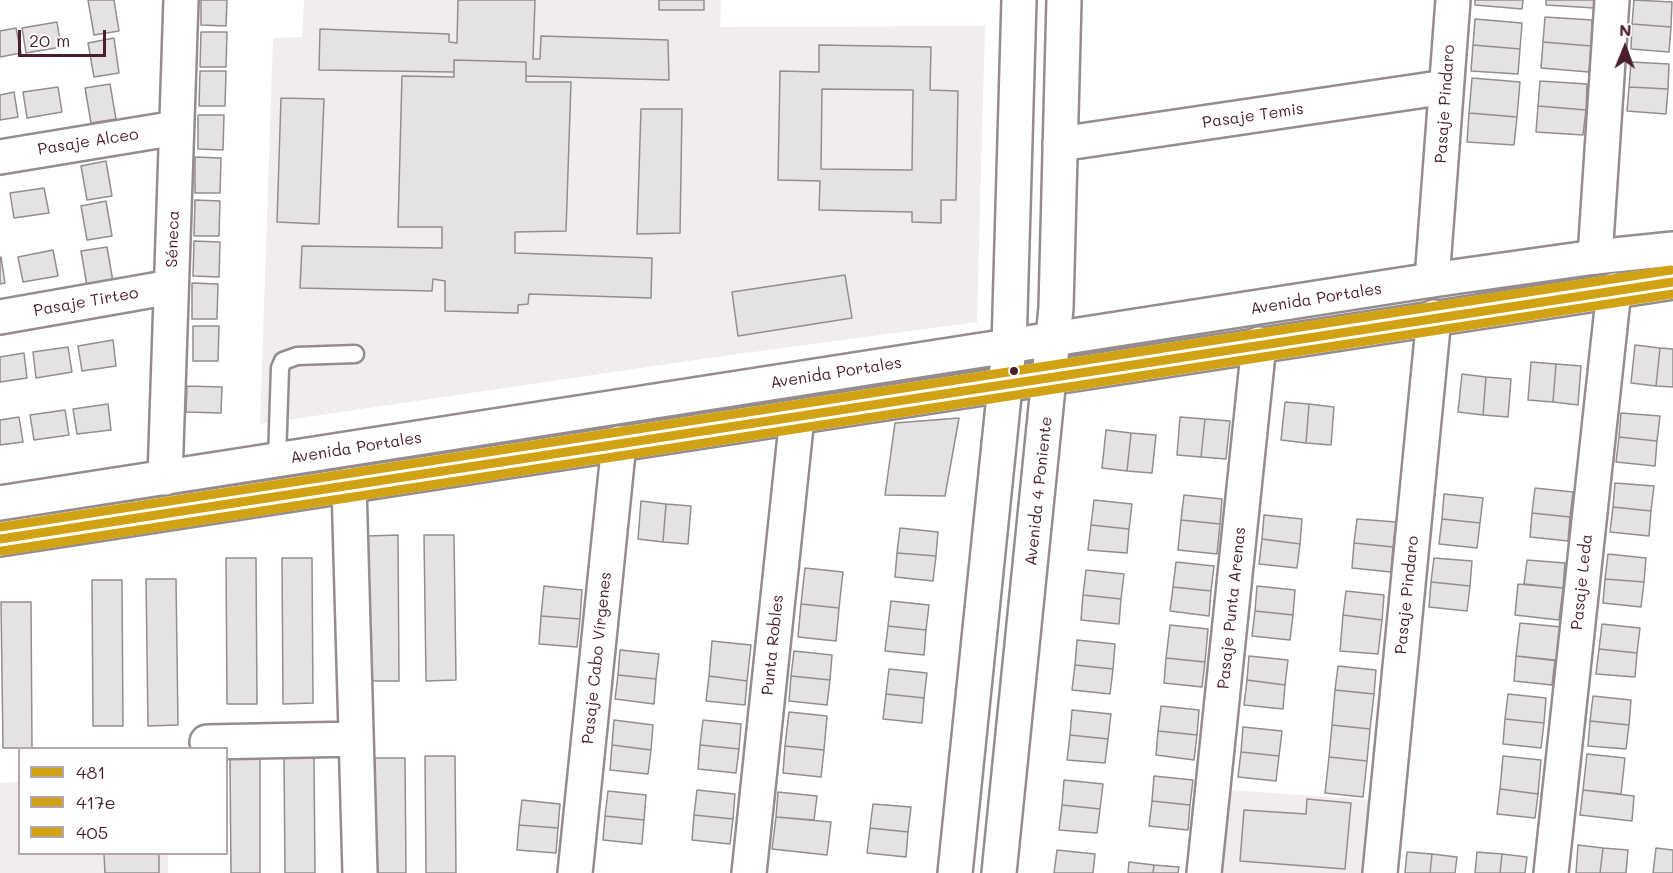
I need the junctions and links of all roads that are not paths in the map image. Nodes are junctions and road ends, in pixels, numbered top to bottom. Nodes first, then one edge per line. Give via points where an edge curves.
1 (181, 0) edge
2 (1019, 0) edge
3 (1064, 0) edge
4 (1453, 0) edge
5 (1612, 0) edge
6 (1446, 87) junction
7 (176, 128) junction
8 (1060, 144) junction
9 (0, 157) edge
10 (1673, 249) edge
11 (1595, 257) junction
12 (1432, 280) junction
13 (1673, 282) edge
14 (171, 287) junction
15 (1614, 290) junction
16 (0, 317) edge
17 (1434, 317) junction
18 (1053, 340) junction
19 (1259, 344) junction
20 (1009, 347) junction
21 (355, 354) dead end
22 (1051, 379) junction
23 (1006, 385) junction
24 (797, 417) junction
25 (619, 443) junction
26 (277, 460) junction
27 (165, 478) junction
28 (349, 485) junction
29 (0, 503) edge
30 (0, 539) edge
31 (356, 739) junction
32 (207, 742) dead end
33 (360, 873) edge
34 (575, 873) edge
35 (749, 873) edge
36 (955, 873) edge
37 (999, 873) edge
38 (1204, 873) edge
39 (1380, 873) edge
40 (1551, 873) edge

1 - 7 street, Séneca
2 - 20 street
3 - 8 street, Avenida 4 Poniente
4 - 6 street, Pasaje Pindaro
5 - 11 street
6 - 8 street, Pasaje Temis
6 - 12 street, Pasaje Pindaro
7 - 9 street, Pasaje Alceo
7 - 14 street, Séneca
8 - 18 street, Avenida 4 Poniente
10 - 11 street, Avenida Portales
11 - 12 street, Avenida Portales
12 - 18 street, Avenida Portales
13 - 15 street
14 - 16 street, Pasaje Tirteo
14 - 27 street, Séneca
15 - 17 street
15 - 40 street, Pasaje Leda
17 - 19 street
17 - 39 street, Pasaje Pindaro
18 - 20 street, Avenida Portales
18 - 22 street, Avenida 4 Poniente
19 - 22 street
19 - 38 street, Pasaje Punta Arenas
20 - 23 street
20 - 26 street, Avenida Portales
21 - 26 lane via 297,356 283,362
22 - 23 street
22 - 37 street, Avenida 4 Poniente
23 - 24 street
23 - 36 street
24 - 25 street
24 - 35 street, Punta Robles
25 - 28 street
25 - 34 street, Pasaje Cabo Vírgenes
26 - 27 street, Avenida Portales
27 - 29 street, Avenida Portales
28 - 30 street
28 - 31 street
31 - 32 street
31 - 33 street

